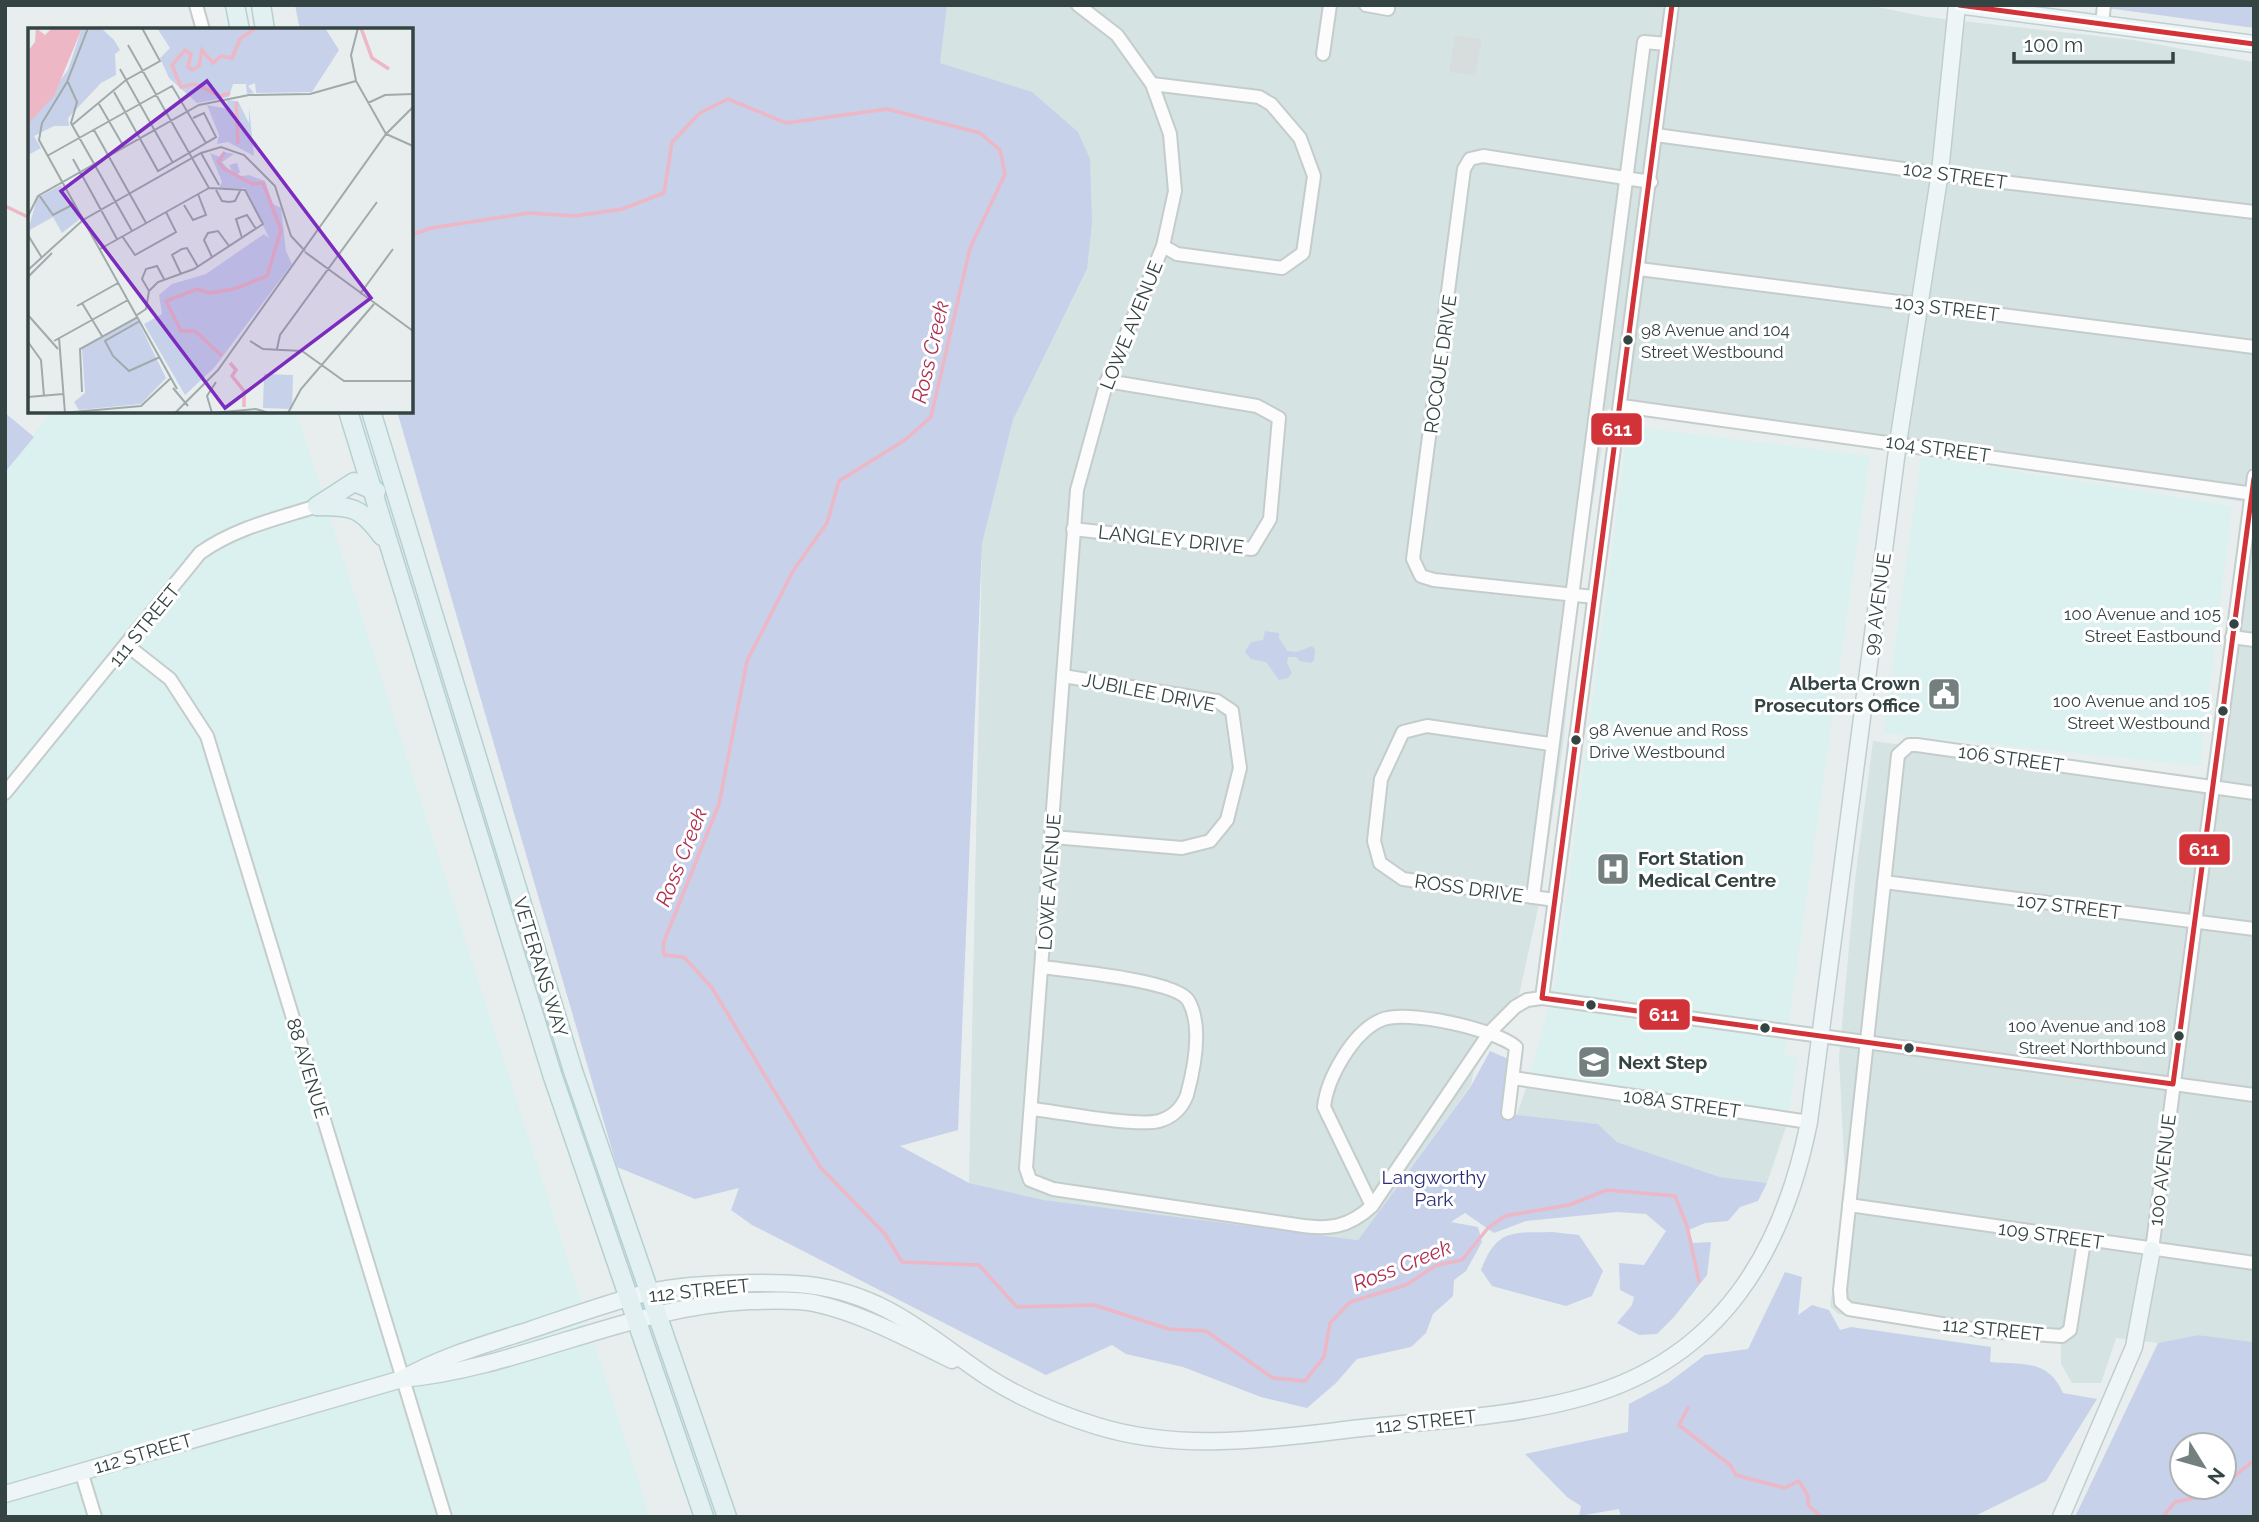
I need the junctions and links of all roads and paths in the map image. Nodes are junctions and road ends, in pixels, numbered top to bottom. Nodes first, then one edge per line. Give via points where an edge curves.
1 (196, 5) edge
2 (235, 5) edge
3 (261, 5) edge
4 (1078, 5) edge
5 (1330, 5) edge
6 (1366, 5) edge
7 (1672, 5) edge
8 (1957, 5) edge
9 (2105, 5) edge
10 (1388, 9) dead end
11 (2102, 24) junction
12 (202, 28) edge
13 (240, 28) edge
14 (265, 28) edge
15 (1667, 44) junction
16 (2254, 44) edge
17 (1323, 54) dead end
18 (1152, 84) junction
19 (1656, 135) junction
20 (1940, 172) junction
21 (1626, 178) junction
22 (1651, 181) junction
23 (2254, 212) edge
24 (1163, 246) junction
25 (1639, 269) junction
26 (1919, 304) junction
27 (2254, 348) edge
28 (1107, 381) junction
29 (1622, 405) junction
30 (349, 413) edge
31 (371, 413) edge
32 (1898, 443) junction
33 (2254, 476) edge
34 (372, 489) junction
35 (2253, 494) edge
36 (398, 501) junction
37 (317, 506) junction
38 (1073, 529) junction
39 (390, 550) junction
40 (1570, 594) junction
41 (1594, 597) junction
42 (2232, 637) junction
43 (2254, 640) edge
44 (128, 646) junction
45 (1063, 676) junction
46 (1550, 744) junction
47 (2212, 787) junction
48 (5, 793) edge
49 (2254, 793) edge
50 (1053, 837) junction
51 (1884, 882) junction
52 (1533, 897) junction
53 (1555, 900) junction
54 (2194, 921) junction
55 (2254, 929) edge
56 (1043, 967) junction
57 (1542, 998) junction
58 (1490, 1032) junction
59 (1823, 1035) junction
60 (1868, 1044) junction
61 (1513, 1078) junction
62 (2173, 1084) junction
63 (2254, 1095) edge
64 (1032, 1109) junction
65 (1508, 1113) dead end
66 (1809, 1122) junction
67 (1790, 1202) joint
68 (1849, 1205) junction
69 (1372, 1206) junction
70 (2084, 1241) junction
71 (2152, 1250) junction
72 (2254, 1264) edge
73 (651, 1292) junction
74 (628, 1299) junction
75 (657, 1312) junction
76 (635, 1319) junction
77 (986, 1376) junction
78 (402, 1379) junction
79 (81, 1471) junction
80 (5, 1494) edge
81 (95, 1517) edge
82 (445, 1517) edge
83 (704, 1517) edge
84 (727, 1517) edge
85 (2061, 1517) edge

1 - 12 street
2 - 13 main road
3 - 14 main road
4 - 18 street, LOWE AVENUE via 1117,35
5 - 17 street
6 - 10 street
7 - 15 street
8 - 11 main road
8 - 20 main road, 99 AVENUE
9 - 11 street
11 - 16 main road
15 - 19 street
15 - 21 street via 1644,42
18 - 24 street, LOWE AVENUE via 1170,134 1174,162 1172,211
18 - 24 street via 1265,100 1300,138 1314,176 1303,253 1283,268 1177,254
19 - 20 street, 102 STREET
19 - 22 street
20 - 23 street, 102 STREET
20 - 26 main road, 99 AVENUE
21 - 22 street, ROCQUE DRIVE
21 - 40 street
21 - 40 street, ROCQUE DRIVE via 1483,156 1470,159 1464,169 1413,559 1421,576 1434,580
22 - 25 street
24 - 28 street, LOWE AVENUE
25 - 26 street, 103 STREET
25 - 29 street
26 - 27 street, 103 STREET
26 - 32 main road, 99 AVENUE
28 - 38 street, LOWE AVENUE via 1077,490
28 - 38 street, LANGLEY DRIVE via 1257,406 1279,418 1270,519 1252,550
29 - 32 street, 104 STREET
29 - 41 street
30 - 34 main road, VETERANS WAY
31 - 36 main road, VETERANS WAY
32 - 35 street, 104 STREET
32 - 59 main road, 99 AVENUE
33 - 35 street, 100 AVENUE
34 - 36 main road
34 - 37 main road via 354,482
34 - 39 main road, VETERANS WAY
35 - 42 street, 100 AVENUE
36 - 73 main road, VETERANS WAY via 573,1071
37 - 39 main road via 364,513
37 - 44 street, 111 STREET via 244,529 200,553
38 - 45 street, LOWE AVENUE
39 - 74 main road, VETERANS WAY via 552,1074
40 - 41 street, ROCQUE DRIVE
40 - 46 street
41 - 53 street
42 - 43 street
42 - 47 street, 100 AVENUE
44 - 48 street, 111 STREET
44 - 78 street, 88 AVENUE via 170,680 207,736
45 - 50 street, LOWE AVENUE
45 - 50 street, JUBILEE DRIVE via 1217,701 1232,711 1240,768 1227,820 1210,841 1182,848
46 - 52 street
46 - 52 street, ROSS DRIVE via 1427,726 1403,732 1381,779 1374,841 1380,863 1403,879
47 - 49 street, 106 STREET
47 - 51 street, 106 STREET via 1909,745 1897,760
47 - 54 street, 100 AVENUE
50 - 56 street, LOWE AVENUE
51 - 54 street, 107 STREET
51 - 60 street
52 - 53 street, ROSS DRIVE
53 - 57 street
54 - 55 street, 107 STREET
54 - 62 street, 100 AVENUE
56 - 64 street, LOWE AVENUE
56 - 64 street via 1167,986 1187,999 1196,1022 1184,1101 1161,1121
57 - 58 street, LOWE AVENUE via 1515,1007
57 - 59 street
58 - 61 street via 1516,1047
58 - 69 street, LOWE AVENUE
58 - 69 street via 1436,1020 1384,1018 1363,1032 1345,1057 1326,1090 1324,1107
59 - 60 street
59 - 66 main road, 99 AVENUE
60 - 62 street
60 - 68 street
61 - 65 street
61 - 66 street, 108A STREET
62 - 63 street
62 - 71 street, 100 AVENUE
64 - 69 street, LOWE AVENUE via 1027,1173 1030,1180 1047,1188 1325,1229 1345,1225
66 - 67 main road, 99 AVENUE
67 - 77 main road, 112 STREET via 1749,1279 1703,1331 1630,1380 1551,1405 1263,1439 1194,1442 1145,1438 1100,1427 1052,1410
68 - 70 street, 109 STREET
68 - 70 street, 112 STREET via 1840,1290 1844,1306 1985,1331 2062,1336 2070,1330
70 - 71 street, 109 STREET
71 - 72 street, 109 STREET
71 - 85 main road, 100 AVENUE via 2134,1346
73 - 74 main road, 112 STREET
73 - 75 main road, VETERANS WAY
73 - 77 main road, 112 STREET via 784,1283 858,1295 898,1313
74 - 76 main road, VETERANS WAY
74 - 78 main road, 112 STREET via 439,1358
75 - 76 main road, 112 STREET
75 - 77 main road, 112 STREET via 729,1302 811,1303 878,1323
75 - 84 main road, VETERANS WAY
76 - 78 main road, 112 STREET via 447,1375
76 - 83 main road, VETERANS WAY
78 - 79 main road, 112 STREET
78 - 82 street, 88 AVENUE
79 - 80 main road, 112 STREET
79 - 81 street

